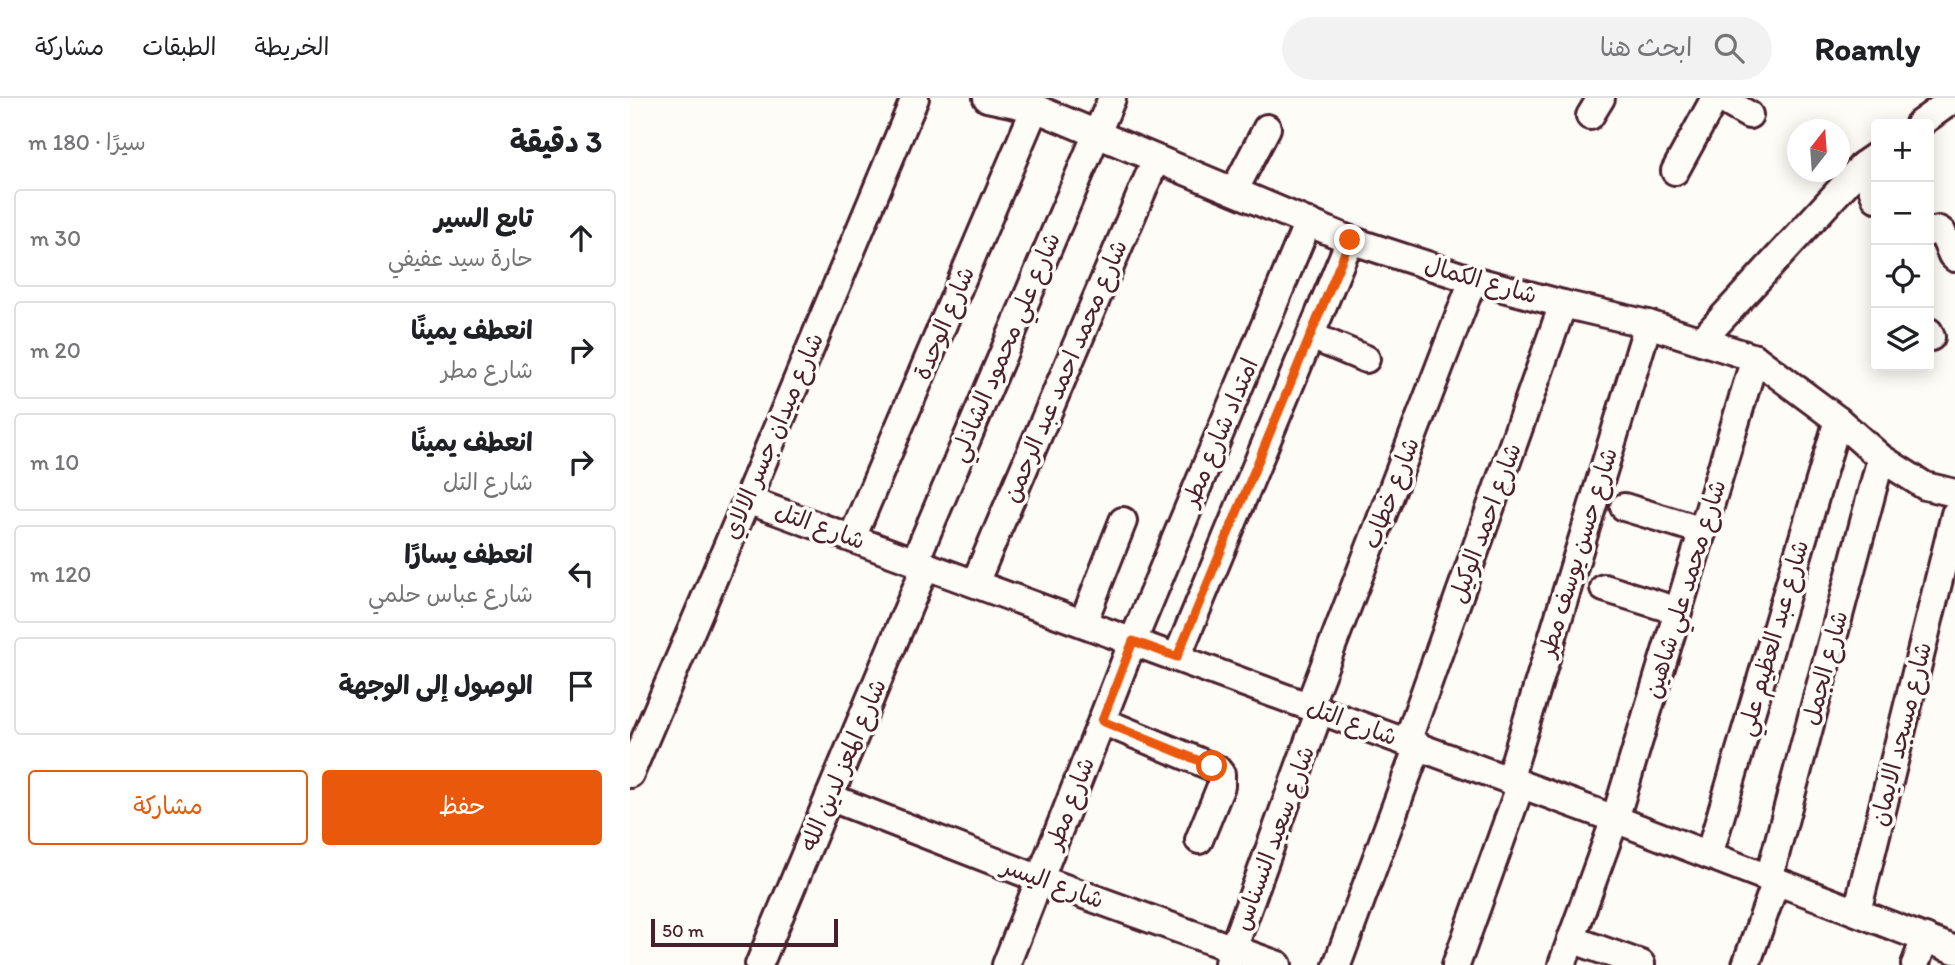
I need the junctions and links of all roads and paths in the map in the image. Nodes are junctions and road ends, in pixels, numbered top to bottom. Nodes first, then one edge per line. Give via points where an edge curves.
1 (915, 98) edge
2 (987, 98) edge
3 (1112, 98) edge
4 (1718, 98) edge
5 (1955, 98) edge
6 (1035, 108) junction
7 (1749, 115) dead end
8 (1926, 119) edge
9 (1267, 128) dead end
10 (1095, 133) junction
11 (1156, 159) junction
12 (1870, 160) edge
13 (1675, 171) dead end
14 (1873, 182) edge
15 (1234, 191) junction
16 (1308, 222) junction
17 (1934, 231) edge
18 (1350, 240) junction
19 (1955, 258) edge
20 (1473, 280) junction
21 (1563, 304) junction
22 (1648, 324) junction
23 (1311, 336) junction
24 (1701, 341) junction
25 (1755, 358) junction
26 (1366, 359) dead end
27 (1838, 420) junction
28 (1881, 458) junction
29 (1955, 493) edge
30 (747, 500) junction
31 (1624, 507) dead end
32 (1955, 514) edge
33 (1123, 522) dead end
34 (1703, 531) junction
35 (852, 538) junction
36 (920, 563) junction
37 (975, 583) junction
38 (1604, 588) dead end
39 (1678, 611) junction
40 (1083, 623) junction
41 (1133, 641) junction
42 (1177, 657) junction
43 (1314, 708) junction
44 (1102, 721) junction
45 (1413, 744) junction
46 (630, 774) edge
47 (1515, 782) junction
48 (829, 797) junction
49 (1615, 819) junction
50 (1199, 840) dead end
51 (1709, 855) junction
52 (1040, 879) junction
53 (1772, 879) junction
54 (1857, 912) junction
55 (1924, 938) junction
56 (1572, 939) junction
57 (1953, 941) edge
58 (1230, 957) edge
59 (1641, 964) edge
60 (759, 965) edge
61 (1006, 965) edge
62 (1278, 965) edge
63 (1337, 965) edge
64 (1456, 965) edge
65 (1562, 965) edge
66 (1746, 965) edge
67 (1915, 965) edge

1 - 30 street, شارع ميدان جسر الالاي
2 - 6 street, شارع الكمال
3 - 10 street, شارع علي محمود الشاذلي
4 - 7 street
4 - 13 street
5 - 8 street
6 - 10 street, شارع الكمال
6 - 35 street, شارع الوحدة
9 - 15 street
10 - 11 street, شارع الكمال
10 - 36 street, شارع علي محمود الشاذلي
11 - 15 street, شارع الكمال
11 - 37 street, شارع محمد احمد عبد الرحمن
12 - 14 street
12 - 24 street
15 - 16 street, شارع الكمال
16 - 18 street, شارع الكمال
16 - 41 street, امتداد شارع مطر
17 - 19 street via 1942,232
18 - 20 street, شارع الكمال
18 - 23 street
20 - 21 street, شارع الكمال
20 - 43 street, شارع خطاب
21 - 22 street, شارع الكمال
21 - 45 street, شارع احمد الوكيل
22 - 24 street, شارع الكمال
22 - 47 street, شارع حسن يوسف مطر
23 - 26 street
23 - 42 street
24 - 25 street, شارع الكمال
25 - 27 street, شارع الكمال
25 - 34 street, شارع محمد علي شاهين
27 - 28 street, شارع الكمال
27 - 51 street, شارع عبد العظيم علي
28 - 29 street, شارع الكمال via 1925,486
28 - 53 street, شارع الجمل
30 - 35 street, شارع التل
30 - 46 street, شارع ميدان جسر الالاي
31 - 34 street
32 - 54 street, شارع مسجد الايمان
33 - 40 street
34 - 39 street, شارع محمد علي شاهين
35 - 36 street, شارع التل
36 - 37 street, شارع التل
36 - 48 street, شارع المعز لدين الله
37 - 40 street, شارع التل
38 - 39 street
39 - 49 street, شارع محمد علي شاهين
40 - 41 street, شارع التل
41 - 42 street, شارع التل
41 - 44 street, شارع مطر
42 - 43 street, شارع التل
43 - 45 street, شارع التل
43 - 58 street, شارع سعيد النسناس
44 - 50 street via 1217,769 1221,786
44 - 52 street, شارع مطر
45 - 47 street, شارع التل
45 - 63 street, شارع احمد الوكيل
47 - 49 street, شارع التل
47 - 64 street, شارع حسن يوسف مطر
48 - 52 street, شارع اليسر
48 - 60 street, شارع المعز لدين الله
49 - 51 street, شارع التل
49 - 56 street, شارع محمد علي شاهين
51 - 53 street, شارع التل
52 - 58 street, شارع اليسر
52 - 61 street, شارع مطر
53 - 54 street, شارع التل
53 - 66 street, شارع الجمل
54 - 55 street, شارع التل
55 - 57 street, شارع التل
55 - 67 street
56 - 59 street
56 - 65 street, شارع محمد علي شاهين
58 - 62 street, شارع اليسر

